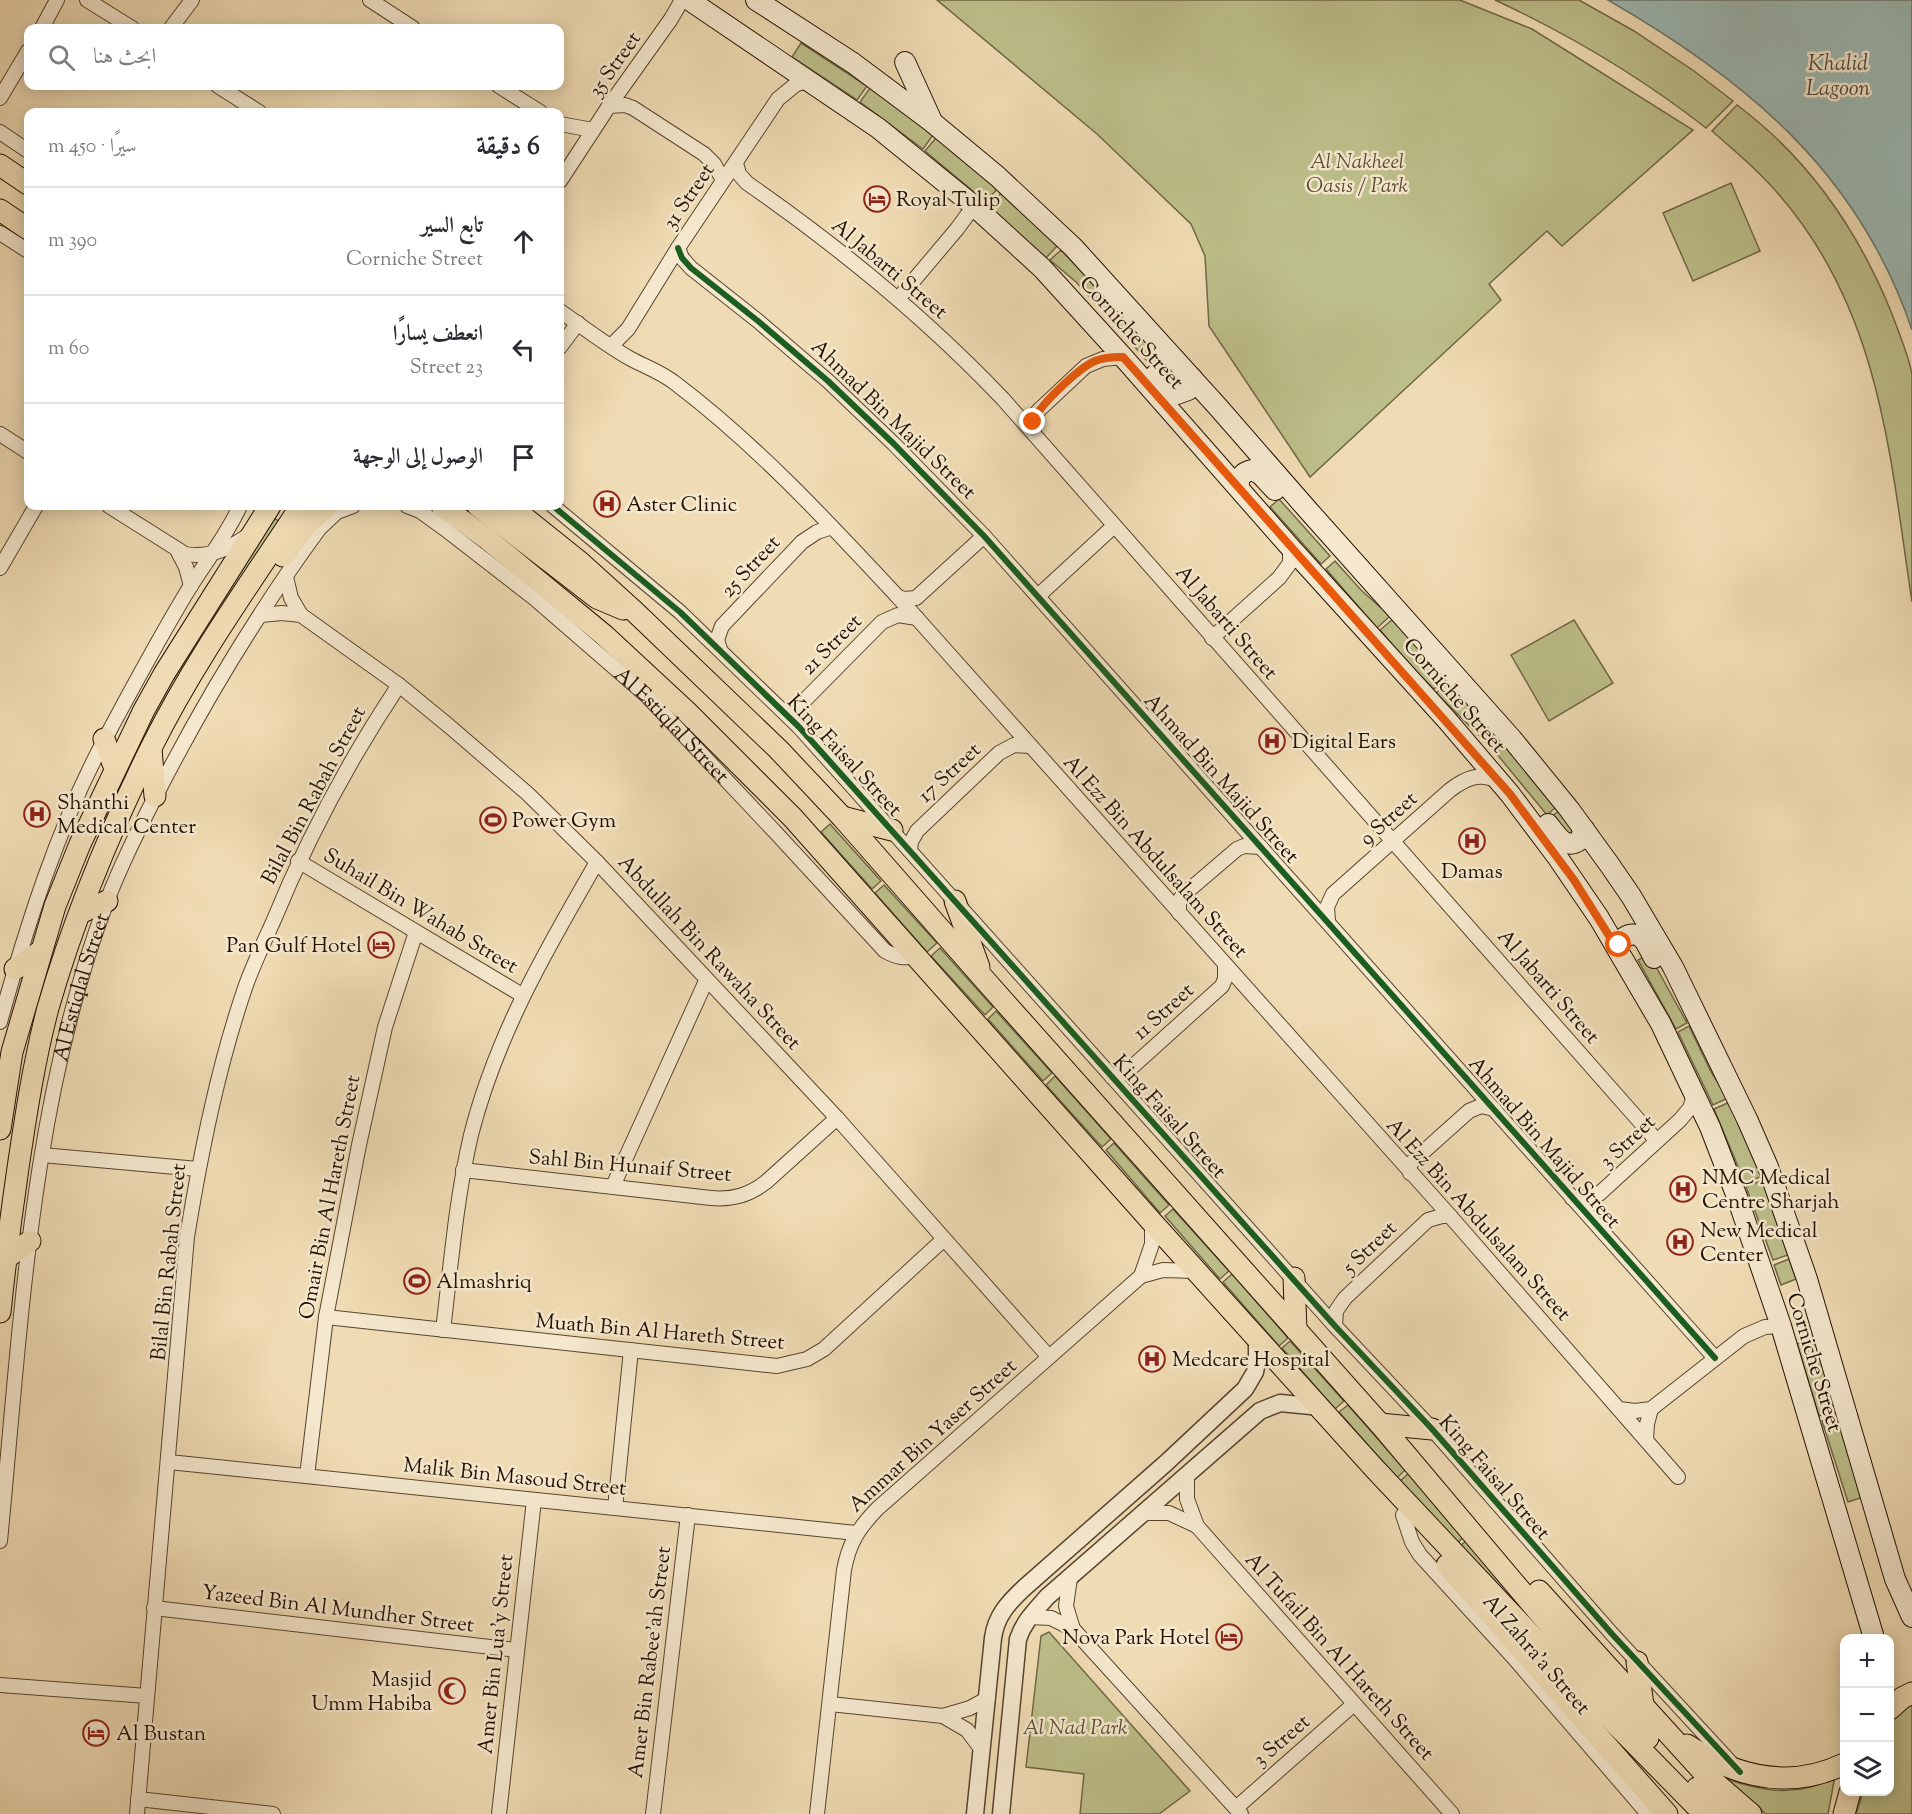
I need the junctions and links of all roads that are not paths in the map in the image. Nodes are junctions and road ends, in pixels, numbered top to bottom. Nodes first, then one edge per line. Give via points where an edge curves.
1 (57, 0) edge
2 (87, 0) edge
3 (192, 0) edge
4 (370, 0) edge
5 (682, 0) edge
6 (689, 0) edge
7 (756, 0) edge
8 (44, 24) edge
9 (126, 24) edge
10 (174, 24) edge
11 (407, 24) edge
12 (24, 58) edge
13 (905, 62) dead end
14 (809, 81) junction
15 (224, 90) edge
16 (505, 90) edge
17 (0, 98) edge
18 (609, 106) junction
19 (253, 108) edge
20 (534, 108) edge
21 (932, 122) junction
22 (564, 125) edge
23 (593, 130) junction
24 (0, 132) edge
25 (24, 148) edge
26 (736, 163) junction
27 (0, 165) edge
28 (564, 175) edge
29 (723, 180) junction
30 (24, 181) edge
31 (974, 206) junction
32 (0, 209) edge
33 (24, 214) edge
34 (24, 226) edge
35 (1, 236) edge
36 (678, 248) junction
37 (24, 249) edge
38 (898, 299) junction
39 (564, 314) edge
40 (578, 323) junction
41 (564, 342) edge
42 (611, 346) junction
43 (1123, 357) junction
44 (1192, 378) junction
45 (0, 434) edge
46 (1034, 434) junction
47 (24, 449) edge
48 (1239, 487) junction
49 (1307, 509) junction
50 (34, 510) edge
51 (116, 510) edge
52 (238, 510) edge
53 (267, 510) edge
54 (298, 510) edge
55 (323, 510) edge
56 (342, 510) edge
57 (417, 510) edge
58 (447, 510) edge
59 (483, 510) edge
60 (515, 510) edge
61 (558, 510) edge
62 (1114, 526) junction
63 (832, 527) junction
64 (253, 532) junction
65 (984, 536) junction
66 (1290, 547) junction
67 (177, 550) junction
68 (213, 553) junction
69 (0, 568) edge
70 (256, 574) junction
71 (286, 577) junction
72 (190, 586) junction
73 (1038, 596) junction
74 (898, 597) junction
75 (635, 612) junction
76 (261, 615) junction
77 (302, 615) junction
78 (917, 618) junction
79 (1212, 638) junction
80 (720, 649) junction
81 (399, 685) junction
82 (799, 727) junction
83 (105, 739) junction
84 (1031, 746) junction
85 (151, 747) junction
86 (115, 769) junction
87 (1505, 788) junction
88 (155, 796) junction
89 (842, 817) junction
90 (1584, 829) junction
91 (892, 830) junction
92 (1394, 841) junction
93 (1261, 847) junction
94 (910, 850) junction
95 (298, 861) junction
96 (597, 862) junction
97 (65, 878) junction
98 (107, 901) junction
99 (956, 901) junction
100 (80, 913) junction
101 (1179, 913) junction
102 (1328, 921) junction
103 (416, 932) junction
104 (69, 946) junction
105 (1618, 950) junction
106 (41, 951) junction
107 (917, 956) junction
108 (1225, 965) junction
109 (15, 969) junction
110 (984, 979) junction
111 (706, 981) junction
112 (1685, 992) junction
113 (522, 995) junction
114 (0, 1022) edge
115 (1112, 1077) junction
116 (1695, 1093) junction
117 (1494, 1109) junction
118 (837, 1118) junction
119 (0, 1129) edge
120 (1658, 1141) junction
121 (42, 1155) junction
122 (198, 1169) junction
123 (463, 1170) junction
124 (1410, 1173) junction
125 (613, 1186) junction
126 (1572, 1198) junction
127 (1450, 1216) junction
128 (1152, 1222) junction
129 (944, 1239) junction
130 (30, 1240) junction
131 (5, 1260) junction
132 (1196, 1271) junction
133 (1141, 1276) junction
134 (1294, 1278) junction
135 (0, 1312) edge
136 (326, 1317) junction
137 (1335, 1326) junction
138 (1781, 1326) junction
139 (443, 1330) junction
140 (1296, 1330) junction
141 (1257, 1336) junction
142 (631, 1350) junction
143 (1049, 1357) junction
144 (1715, 1358) junction
145 (1321, 1407) junction
146 (1620, 1408) junction
147 (1652, 1409) junction
148 (1223, 1411) junction
149 (1380, 1424) junction
150 (1432, 1429) junction
151 (1646, 1440) junction
152 (169, 1462) junction
153 (1374, 1468) junction
154 (1419, 1470) junction
155 (307, 1476) junction
156 (1186, 1476) junction
157 (1678, 1477) dead end
158 (1130, 1494) junction
159 (534, 1500) junction
160 (615, 1508) junction
161 (1146, 1513) junction
162 (688, 1515) junction
163 (1403, 1515) junction
164 (1197, 1526) junction
165 (856, 1533) junction
166 (0, 1541) edge
167 (1083, 1567) junction
168 (1070, 1578) junction
169 (1895, 1579) junction
170 (1912, 1593) edge
171 (154, 1608) junction
172 (1029, 1617) junction
173 (1912, 1617) edge
174 (1073, 1629) junction
175 (1873, 1634) edge
176 (517, 1650) junction
177 (1637, 1662) junction
178 (0, 1685) edge
179 (1912, 1693) edge
180 (147, 1696) junction
181 (988, 1698) junction
182 (830, 1704) junction
183 (1354, 1704) junction
184 (1643, 1705) junction
185 (1894, 1705) edge
186 (944, 1716) junction
187 (1669, 1734) junction
188 (982, 1750) junction
189 (1840, 1766) edge
190 (1740, 1772) junction
191 (1849, 1796) edge
192 (138, 1799) junction
193 (1239, 1811) edge
194 (137, 1814) edge
195 (273, 1814) edge
196 (499, 1814) edge
197 (653, 1814) edge
198 (817, 1814) edge
199 (975, 1814) edge
200 (1001, 1814) edge
201 (1452, 1814) edge
202 (1648, 1814) edge
203 (1667, 1814) edge
204 (1704, 1814) edge
205 (1725, 1814) edge
206 (1751, 1814) edge
207 (1844, 1814) edge

1 - 8 street
2 - 9 street
3 - 10 street
4 - 11 street
5 - 18 street, 35 Street
6 - 14 main road, Corniche Street
7 - 21 main road, Corniche Street via 853,63
12 - 17 street
13 - 21 main road
14 - 26 street, 31 Street via 795,85 778,99
14 - 31 main road, Corniche Street via 878,129
15 - 19 street
16 - 20 street
18 - 23 street, 35 Street
18 - 29 street via 633,108 704,154
21 - 44 main road, Corniche Street via 1073,247
22 - 23 street
23 - 28 street, 35 Street
24 - 25 street
26 - 29 street, 31 Street
26 - 38 street, Al Jabarti Street via 747,183
27 - 30 main road
29 - 36 street, 31 Street
31 - 38 street
31 - 43 main road, Corniche Street via 1042,268
32 - 33 main road
32 - 34 main road
35 - 37 street
36 - 42 street, 31 Street via 628,329
36 - 65 street, Ahmad Bin Majid Street via 691,268 861,412
38 - 46 street, Al Jabarti Street via 981,377
39 - 40 street, Al Ezz Bin Abdulsalam Street
40 - 41 street
40 - 42 street, Al Ezz Bin Abdulsalam Street
42 - 63 street, Al Ezz Bin Abdulsalam Street via 668,378 702,404
43 - 44 main road via 1143,362 1173,393 1188,390
43 - 46 street via 1103,358 1086,366 1038,411 1033,422
43 - 48 main road, Corniche Street
44 - 49 main road, Corniche Street
45 - 47 street
46 - 62 street, Al Jabarti Street
48 - 49 main road via 1243,474 1256,471 1291,506
48 - 66 main road, Corniche Street
49 - 90 main road, Corniche Street via 1506,732
50 - 69 street
51 - 67 street
52 - 68 street
53 - 64 main road
54 - 70 main road, Al Estiqlal Street
55 - 70 main road via 278,562
56 - 71 street, Al Estiqlal Street via 327,520
57 - 107 street, Al Estiqlal Street via 534,598 646,696 885,951 906,958
58 - 107 main road via 554,593 671,697 793,818
59 - 75 main road via 597,598
60 - 75 main road
61 - 80 street, King Faisal Street
62 - 73 street
62 - 79 street, Al Jabarti Street
63 - 74 street, Al Ezz Bin Abdulsalam Street
63 - 80 street, 25 Street via 802,542 722,626 718,635
64 - 68 street
64 - 86 main road via 164,674
65 - 73 street, Ahmad Bin Majid Street
65 - 74 street via 916,598
66 - 79 street via 1290,563 1280,578
66 - 87 main road, Corniche Street
67 - 68 street via 194,556
67 - 72 street
68 - 72 street
70 - 85 main road, Al Estiqlal Street via 209,645
71 - 76 street, Al Estiqlal Street
71 - 77 street, Abdullah Bin Rawaha Street via 291,598
72 - 83 street
73 - 93 street, Ahmad Bin Majid Street
74 - 78 street, Al Ezz Bin Abdulsalam Street
75 - 89 main road via 778,748
76 - 77 street
76 - 88 street, Al Estiqlal Street via 198,716
77 - 81 street, Abdullah Bin Rawaha Street
78 - 82 street, 21 Street via 898,615 882,622 803,702 797,714
78 - 84 street, Al Ezz Bin Abdulsalam Street
79 - 92 street, Al Jabarti Street
80 - 82 street, King Faisal Street
81 - 95 street, Bilal Bin Rabah Street via 352,760
81 - 96 street, Abdullah Bin Rawaha Street via 519,786
82 - 91 street, King Faisal Street
83 - 86 main road
83 - 109 street via 52,857
84 - 94 street, 17 Street via 1014,745 999,753 917,831
84 - 101 street, Al Ezz Bin Abdulsalam Street
85 - 88 main road
85 - 100 main road, Al Estiqlal Street
86 - 97 main road
87 - 90 main road via 1530,801 1564,843 1577,843
87 - 92 street, 9 Street via 1483,776 1467,778
87 - 105 main road, Corniche Street via 1574,880
88 - 98 street, Al Estiqlal Street
89 - 91 main road
89 - 110 main road
90 - 112 main road, Corniche Street via 1631,896
91 - 94 street, King Faisal Street
92 - 102 street, 9 Street via 1333,894 1327,907
92 - 120 street, Al Jabarti Street
93 - 101 street via 1244,846 1230,854 1182,896
93 - 102 street, Ahmad Bin Majid Street
94 - 99 street, King Faisal Street
95 - 103 street, Suhail Bin Wahab Street
95 - 122 street, Bilal Bin Rabah Street via 247,981
96 - 111 street, Abdullah Bin Rawaha Street
96 - 113 street
97 - 104 main road via 73,872 81,877 63,930
97 - 106 main road
98 - 100 main road
98 - 121 street, Al Estiqlal Street via 64,1042
99 - 110 main road
99 - 115 street, King Faisal Street
100 - 104 main road, Al Estiqlal Street
101 - 108 street, Al Ezz Bin Abdulsalam Street
102 - 117 street, Ahmad Bin Majid Street
103 - 113 street, Suhail Bin Wahab Street
103 - 136 street, Omair Bin Al Hareth Street via 385,1027
104 - 131 main road, Al Estiqlal Street via 32,1075
105 - 112 main road via 1624,937 1638,934 1671,984
105 - 116 main road, Corniche Street
106 - 109 main road
106 - 119 main road via 12,1052
107 - 128 main road
108 - 115 street, 11 Street via 1222,986 1132,1067
108 - 124 street, Al Ezz Bin Abdulsalam Street
109 - 114 street
110 - 140 main road
111 - 118 street, Abdullah Bin Rawaha Street
111 - 125 street
112 - 169 main road, Corniche Street via 1748,1119 1786,1214
113 - 123 street via 494,1059
115 - 134 street, King Faisal Street
116 - 120 street, 3 Street via 1685,1114
116 - 138 main road, Corniche Street via 1737,1197
117 - 124 street via 1481,1106 1469,1112 1410,1164
117 - 126 street, Ahmad Bin Majid Street
118 - 125 street, Sahl Bin Hunaif Street via 758,1189 738,1197 711,1198
118 - 129 street, Abdullah Bin Rawaha Street
120 - 126 street, 3 Street via 1599,1194
121 - 122 street
121 - 130 street, Al Estiqlal Street
122 - 152 street, Bilal Bin Rabah Street via 187,1237
123 - 125 street, Sahl Bin Hunaif Street
123 - 139 street
124 - 127 street, Al Ezz Bin Abdulsalam Street
126 - 144 street, Ahmad Bin Majid Street
127 - 137 street, 5 Street via 1428,1220 1346,1298 1336,1311
127 - 146 street, Al Ezz Bin Abdulsalam Street
128 - 132 main road
128 - 133 street, Ammar Bin Yaser Street via 1152,1244
129 - 142 street, Muath Bin Al Hareth Street via 824,1349 807,1359 777,1366
129 - 143 street, Abdullah Bin Rawaha Street
130 - 131 main road
130 - 166 street, Al Estiqlal Street
131 - 135 main road, Al Estiqlal Street
132 - 133 street via 1163,1270
132 - 141 main road
133 - 143 street, Ammar Bin Yaser Street
134 - 137 street, King Faisal Street
134 - 140 main road
136 - 139 street, Muath Bin Al Hareth Street
136 - 155 street, Omair Bin Al Hareth Street
137 - 150 street, King Faisal Street
138 - 144 street via 1751,1332
138 - 175 main road, Corniche Street
139 - 142 street, Muath Bin Al Hareth Street
140 - 149 main road
141 - 145 main road
141 - 148 street via 1255,1372 1245,1389
142 - 160 street
143 - 165 street, Ammar Bin Yaser Street via 877,1509
144 - 147 street
145 - 153 main road
145 - 156 street via 1280,1403 1260,1411
146 - 147 street
146 - 151 street, Al Ezz Bin Abdulsalam Street
147 - 151 street
148 - 156 street via 1234,1407 1239,1414 1197,1453
148 - 158 street
149 - 150 main road
149 - 154 main road
150 - 177 street, King Faisal Street
151 - 157 street, Al Ezz Bin Abdulsalam Street
152 - 155 street, Malik Bin Masoud Street
152 - 171 street, Bilal Bin Rabah Street
153 - 163 main road via 1381,1486
153 - 204 main road
154 - 184 main road via 1444,1482
154 - 205 main road via 1640,1730
155 - 159 street, Malik Bin Masoud Street
156 - 161 street
156 - 164 street, Al Tufail Bin Al Hareth Street via 1186,1499
158 - 167 street via 1125,1514 1076,1558
158 - 181 street via 1006,1605 995,1626
159 - 160 street, Malik Bin Masoud Street
159 - 176 street, Amer Bin Lua'y Street
160 - 162 street, Malik Bin Masoud Street
161 - 164 street, Al Tufail Bin Al Hareth Street via 1169,1513
161 - 167 street
162 - 165 street, Malik Bin Masoud Street
162 - 197 street, Amer Bin Rabee'ah Street
163 - 202 street, Al Zahra'a Street via 1420,1555
163 - 203 main road
164 - 183 street, Al Tufail Bin Al Hareth Street
165 - 182 street, Ammar Bin Yaser Street via 844,1570
167 - 168 street
168 - 172 street
168 - 174 street via 1066,1606
169 - 170 main road
169 - 173 main road, Corniche Street
171 - 176 street, Yazeed Bin Al Mundher Street
171 - 180 street, Bilal Bin Rabah Street
172 - 174 street via 1052,1618
172 - 200 street via 1018,1639
174 - 193 street
176 - 196 street, Amer Bin Lua'y Street
177 - 184 main road
177 - 190 street, King Faisal Street
178 - 180 street
179 - 185 main road
180 - 192 street, Bilal Bin Rabah Street
181 - 186 street
181 - 188 street
182 - 186 street
182 - 198 street, Ammar Bin Yaser Street
183 - 193 street, 3 Street
183 - 201 street, Al Tufail Bin Al Hareth Street
184 - 187 main road
186 - 188 street via 967,1730
187 - 190 main road
187 - 206 main road
188 - 199 street
189 - 190 main road via 1796,1779
191 - 207 main road
192 - 194 street, Bilal Bin Rabah Street
192 - 195 street

